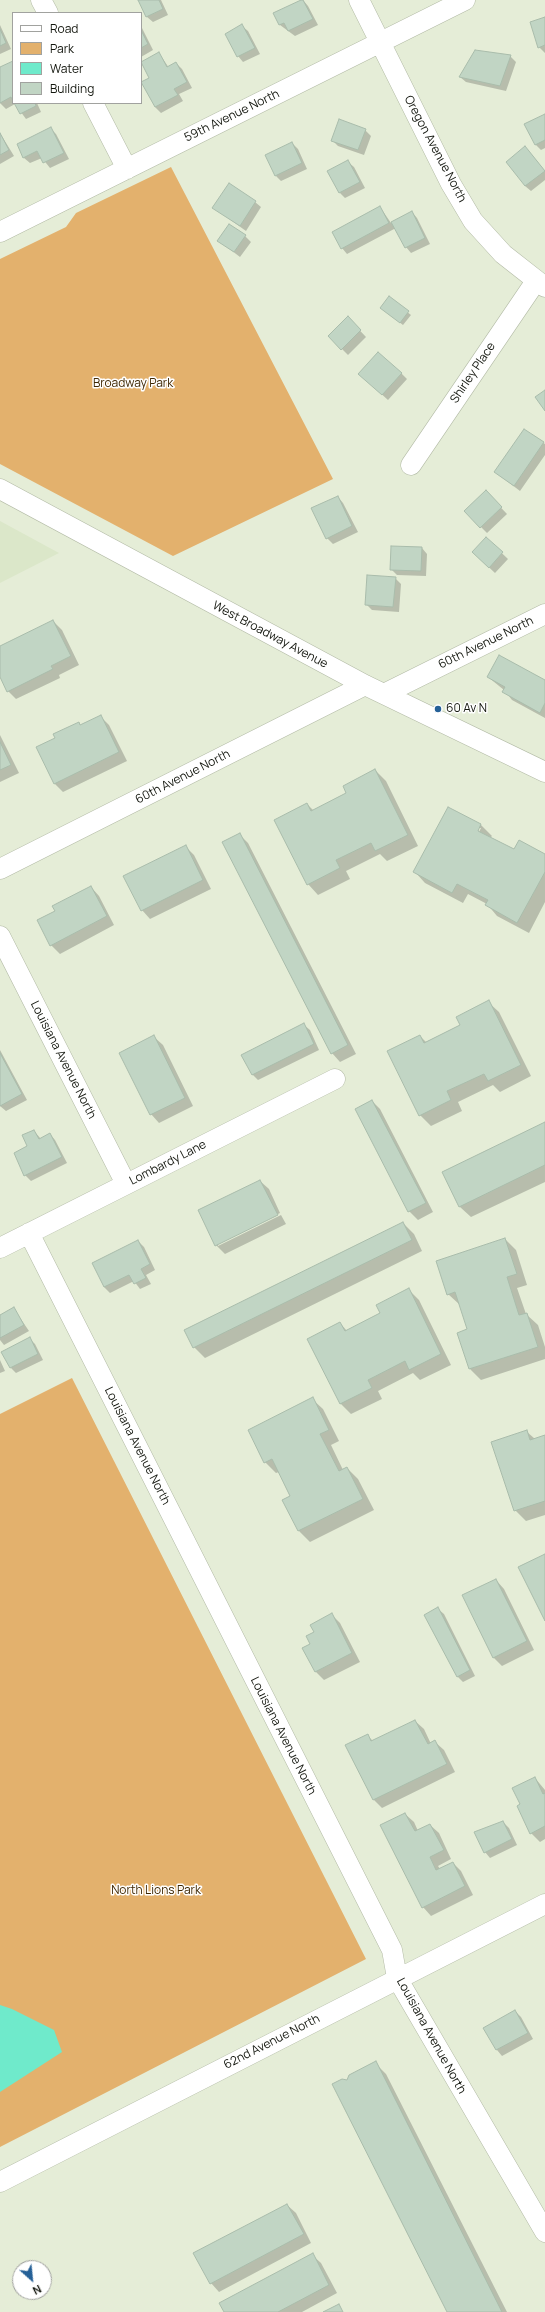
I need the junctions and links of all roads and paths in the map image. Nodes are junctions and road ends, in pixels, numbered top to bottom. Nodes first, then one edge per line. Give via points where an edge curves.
1 (41, 0) edge
2 (359, 0) edge
3 (465, 0) edge
4 (47, 12) edge
5 (380, 43) junction
6 (94, 104) edge
7 (126, 169) junction
8 (0, 232) edge
9 (540, 284) edge
10 (411, 465) dead end
11 (0, 489) edge
12 (545, 614) edge
13 (366, 685) junction
14 (384, 694) junction
15 (545, 772) edge
16 (0, 869) edge
17 (0, 936) edge
18 (335, 1079) dead end
19 (126, 1184) junction
20 (29, 1233) junction
21 (0, 1248) edge
22 (545, 1904) edge
23 (397, 1978) junction
24 (0, 2182) edge
25 (545, 2232) edge

1 - 4 street
2 - 5 street, Oregon Avenue North
3 - 5 street, 59th Avenue North
5 - 7 street, 59th Avenue North
5 - 9 street, Oregon Avenue North via 451,184 473,221 503,254
6 - 7 street
7 - 8 street, 59th Avenue North
9 - 10 street, Shirley Place
11 - 13 street, West Broadway Avenue
12 - 14 street, 60th Avenue North
13 - 14 street, West Broadway Avenue
13 - 16 street, 60th Avenue North
14 - 15 street, West Broadway Avenue
17 - 19 street, Louisiana Avenue North
18 - 19 street, Lombardy Lane
19 - 20 street, Lombardy Lane
20 - 21 street, Lombardy Lane
20 - 23 street, Louisiana Avenue North via 392,1950
22 - 23 street, 62nd Avenue North
23 - 24 street, 62nd Avenue North
23 - 25 street, Louisiana Avenue North

